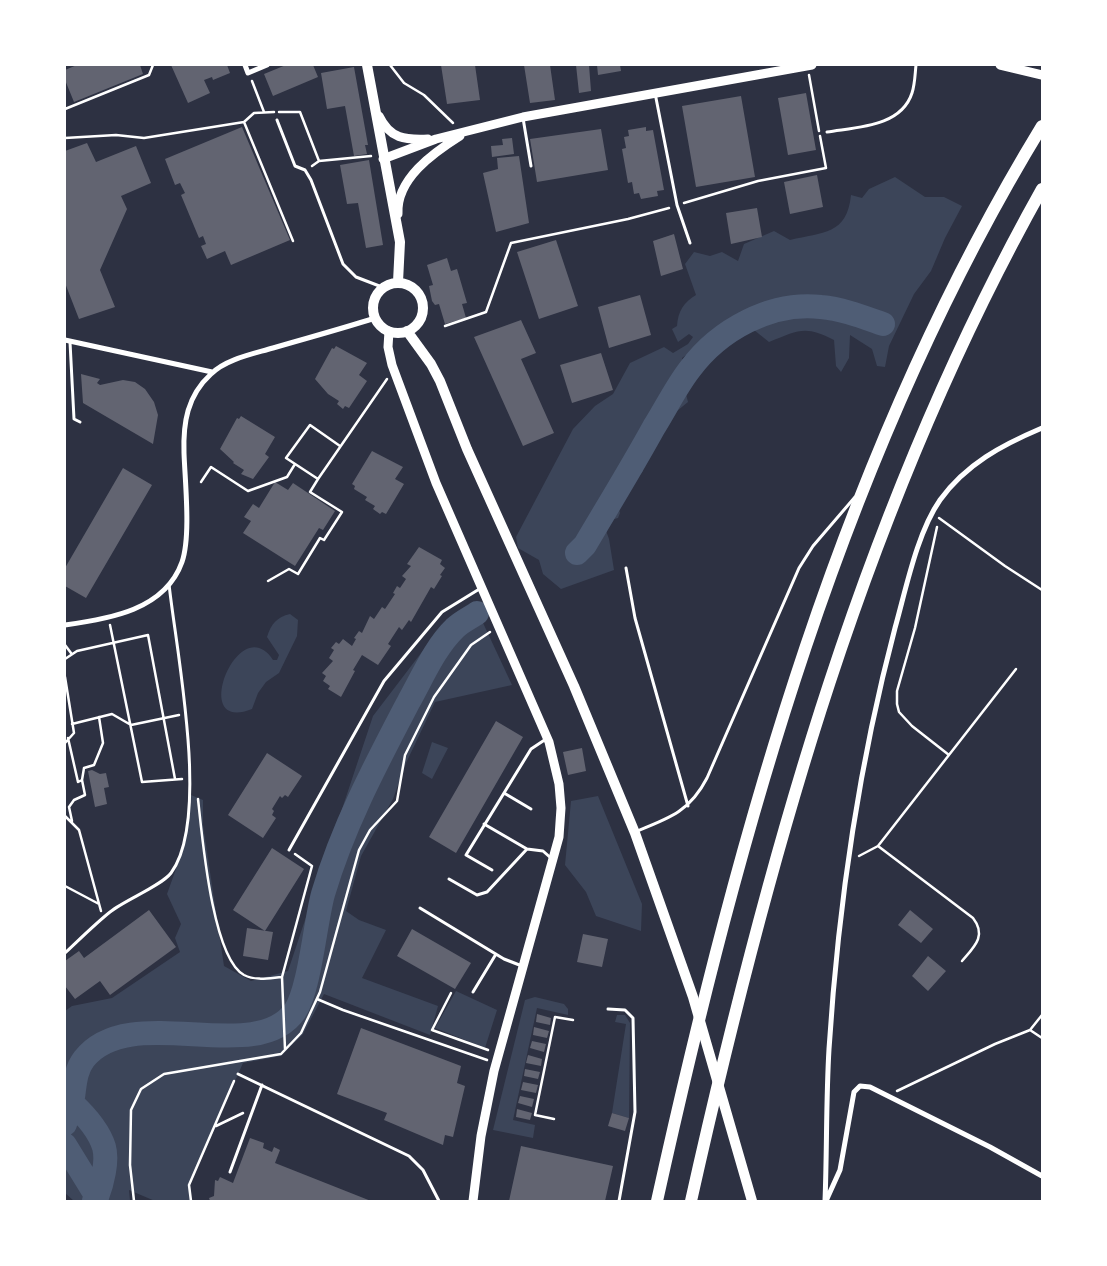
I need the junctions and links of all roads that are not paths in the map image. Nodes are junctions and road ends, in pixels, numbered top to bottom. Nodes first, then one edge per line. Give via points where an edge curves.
1 (245, 65) edge
2 (267, 65) edge
3 (367, 65) edge
4 (916, 65) edge
5 (1000, 65) edge
6 (809, 66) edge
7 (1042, 74) edge
8 (655, 93) junction
9 (374, 106) junction
10 (523, 117) junction
11 (277, 120) dead end
12 (1042, 126) edge
13 (466, 132) junction
14 (827, 132) dead end
15 (436, 139) junction
16 (383, 159) junction
17 (531, 166) dead end
18 (1042, 189) edge
19 (400, 242) junction
20 (690, 243) dead end
21 (398, 282) junction
22 (382, 287) junction
23 (375, 318) junction
24 (407, 331) junction
25 (389, 332) junction
26 (68, 341) edge
27 (212, 372) junction
28 (80, 422) dead end
29 (1042, 428) edge
30 (867, 483) junction
31 (626, 568) dead end
32 (169, 584) junction
33 (482, 587) junction
34 (65, 625) edge
35 (548, 738) junction
36 (504, 792) junction
37 (688, 806) junction
38 (531, 809) dead end
39 (484, 824) junction
40 (634, 833) junction
41 (527, 849) junction
42 (289, 850) road end
43 (554, 860) junction
44 (492, 870) dead end
45 (449, 879) dead end
46 (420, 908) dead end
47 (65, 953) edge
48 (496, 954) junction
49 (525, 967) junction
50 (473, 992) dead end
51 (608, 1009) dead end
52 (238, 1074) road end
53 (262, 1085) junction
54 (230, 1172) dead end
55 (1042, 1176) edge
56 (439, 1201) edge
57 (472, 1201) edge
58 (619, 1201) edge
59 (657, 1201) edge
60 (690, 1201) edge
61 (752, 1201) edge
62 (825, 1201) edge

1 - 2 street via 248,73
3 - 9 main road
4 - 14 lane via 912,93 901,111 885,121
5 - 7 street
6 - 8 street
8 - 10 street
8 - 20 lane via 677,205
9 - 15 street via 384,128 398,136 409,140
9 - 16 main road
10 - 13 street
10 - 17 lane
11 - 22 lane via 295,166 305,170 311,180 343,264 356,277
12 - 30 highway via 940,315
13 - 15 street
13 - 19 street via 410,175 397,204
15 - 16 street
16 - 19 main road
18 - 60 highway via 992,280 940,392 848,628 774,867
19 - 21 main road
21 - 22 main road
21 - 24 main road via 412,287 423,303 419,322
22 - 23 main road via 374,297
23 - 25 main road
23 - 27 street via 240,358
24 - 25 main road
24 - 40 main road via 440,381 478,474 574,686
25 - 33 street via 388,347 393,369 436,483
26 - 27 street
26 - 28 lane via 74,419
27 - 32 street via 194,394 184,425 186,537 182,562
29 - 62 street via 987,455 952,486 932,514 908,585 881,682 849,861 829,1048
30 - 37 lane via 826,530 799,568 708,778
30 - 59 highway via 816,620 757,807 712,973
31 - 37 lane via 635,618
32 - 34 street via 139,608
32 - 47 lane via 191,778 181,855 170,874 103,919
33 - 35 street
33 - 42 lane via 442,612 384,681
35 - 36 lane via 531,749
35 - 43 street via 556,764 561,808
36 - 38 lane
36 - 39 lane
37 - 40 lane
39 - 41 lane
39 - 44 lane via 466,855
40 - 61 main road via 674,938 713,1059
41 - 43 lane via 543,851
41 - 45 lane via 486,892 477,895
43 - 49 street
46 - 48 lane
48 - 49 lane
48 - 50 lane
49 - 57 street via 496,1064
51 - 58 lane via 625,1010 633,1018 634,1112
52 - 53 lane
53 - 54 lane
53 - 56 lane via 409,1156 423,1170
55 - 62 street via 870,1087 860,1086 854,1092 840,1170

